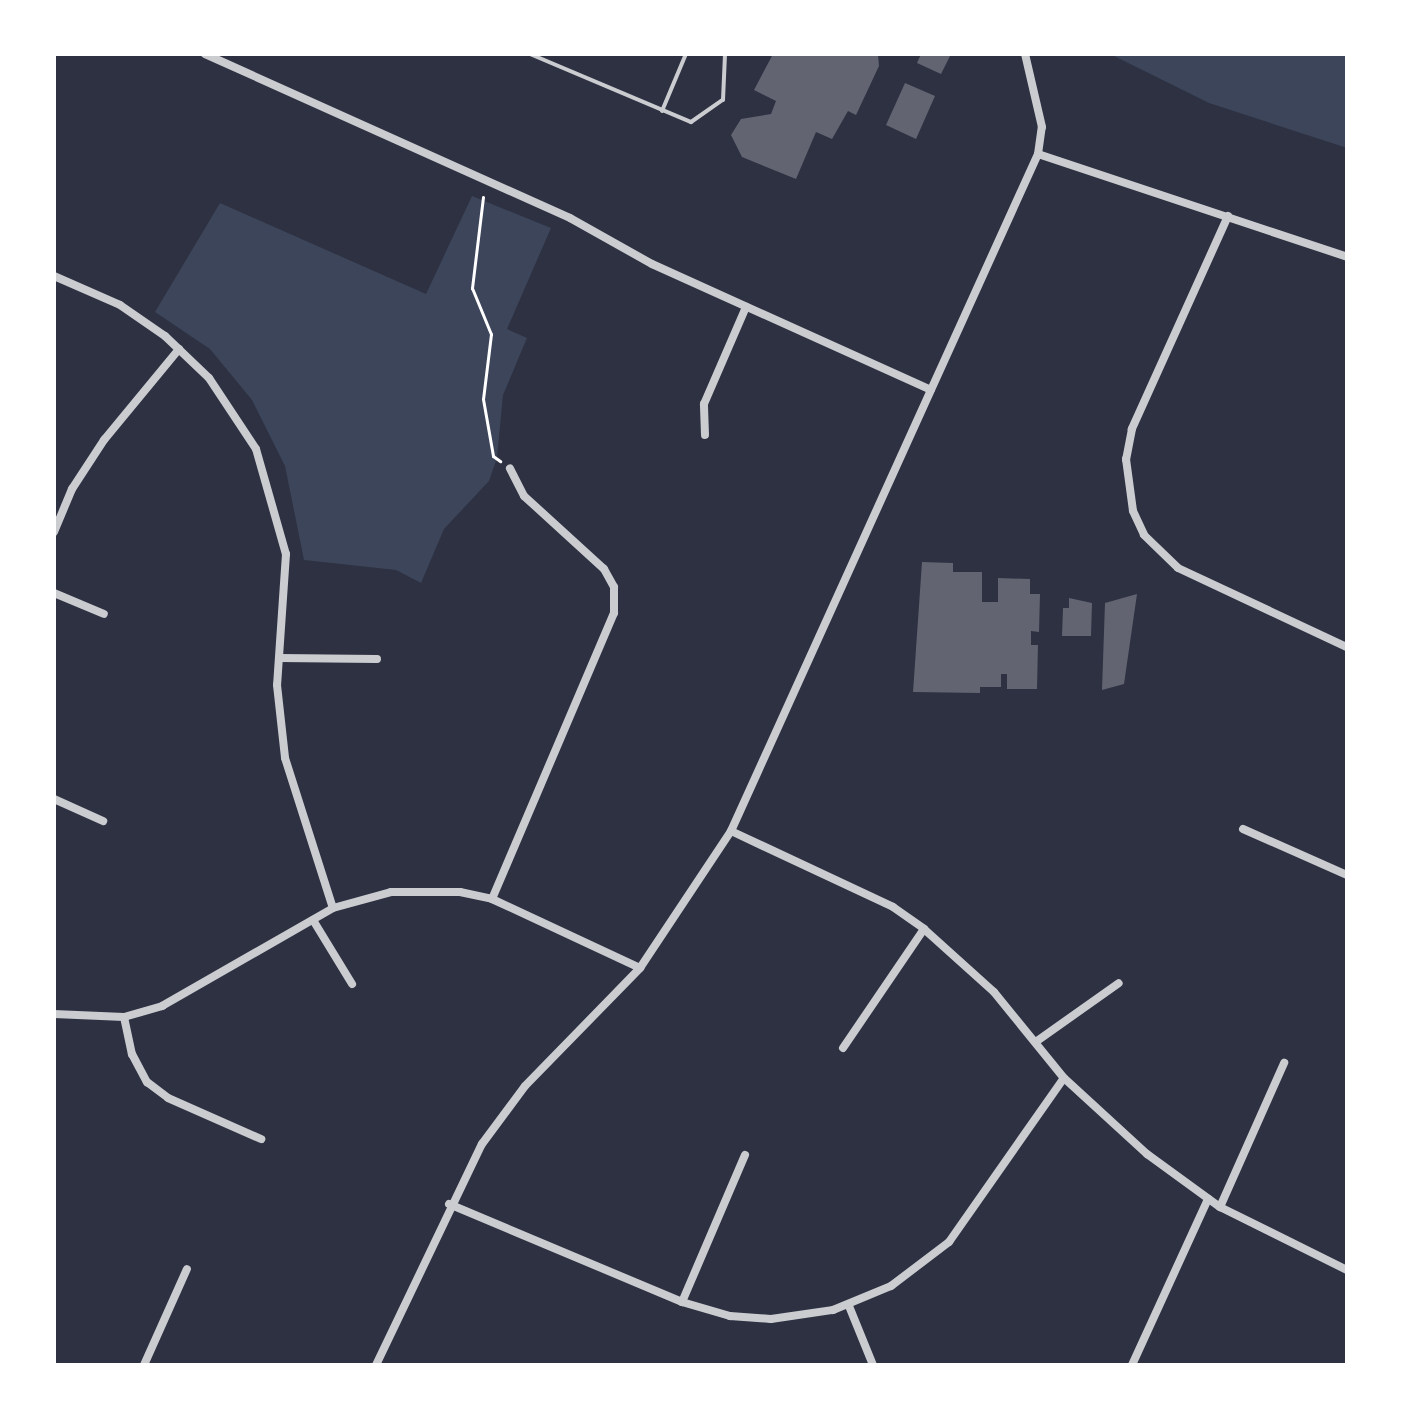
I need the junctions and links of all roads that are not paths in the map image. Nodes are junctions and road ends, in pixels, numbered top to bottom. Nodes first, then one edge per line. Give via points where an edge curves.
1 (205, 54) edge
2 (530, 54) edge
3 (686, 54) edge
4 (725, 54) edge
5 (1025, 54) edge
6 (662, 112) junction
7 (1038, 154) junction
8 (1228, 216) junction
9 (1347, 257) edge
10 (54, 276) edge
11 (746, 307) junction
12 (179, 349) junction
13 (931, 390) junction
14 (705, 435) dead end
15 (510, 468) road end
16 (54, 532) edge
17 (54, 593) edge
18 (104, 614) dead end
19 (1347, 647) edge
20 (280, 658) junction
21 (377, 659) dead end
22 (54, 799) edge
23 (103, 821) dead end
24 (1243, 829) dead end
25 (731, 831) junction
26 (1347, 875) edge
27 (492, 899) junction
28 (333, 908) junction
29 (313, 920) junction
30 (924, 929) junction
31 (640, 968) junction
32 (1119, 983) dead end
33 (352, 984) dead end
34 (54, 1014) edge
35 (124, 1017) junction
36 (1037, 1041) junction
37 (843, 1048) dead end
38 (1284, 1063) dead end
39 (1064, 1078) junction
40 (261, 1139) dead end
41 (745, 1155) dead end
42 (1208, 1199) junction
43 (449, 1204) junction
44 (1220, 1207) junction
45 (187, 1269) dead end
46 (1347, 1270) edge
47 (682, 1302) junction
48 (849, 1306) junction
49 (144, 1365) edge
50 (376, 1365) edge
51 (873, 1365) edge
52 (1132, 1365) edge

1 - 11 street via 570,218 652,264
2 - 6 lane
3 - 6 lane
4 - 6 lane via 723,100 691,122
5 - 7 street via 1042,127
7 - 8 street
7 - 13 street
8 - 9 street
8 - 19 street via 1132,429 1126,459 1133,511 1144,535 1178,568
10 - 12 street via 120,305
11 - 13 street
11 - 14 street via 704,404
12 - 16 street via 104,440 72,489
12 - 20 street via 237,414 270,484 286,554
13 - 25 street
15 - 27 street via 524,496 604,569 614,587 614,613
17 - 18 street
20 - 21 street
20 - 28 street via 278,713 285,758
22 - 23 street
24 - 26 street
25 - 30 street via 893,907
25 - 31 street
27 - 28 street via 460,892 391,892
27 - 31 street
28 - 29 street
29 - 33 street
29 - 35 street via 200,989
30 - 36 street via 994,992
30 - 37 street
31 - 43 street via 501,1115
32 - 36 street
34 - 35 street
35 - 40 street via 132,1054 147,1082 168,1098
36 - 39 street
38 - 44 street
39 - 42 street via 1147,1154
39 - 48 street via 949,1242 891,1286
41 - 47 street
42 - 44 street
42 - 52 street
43 - 47 street
43 - 50 street
44 - 46 street
45 - 49 street
47 - 48 street via 730,1316 771,1319
48 - 51 street

